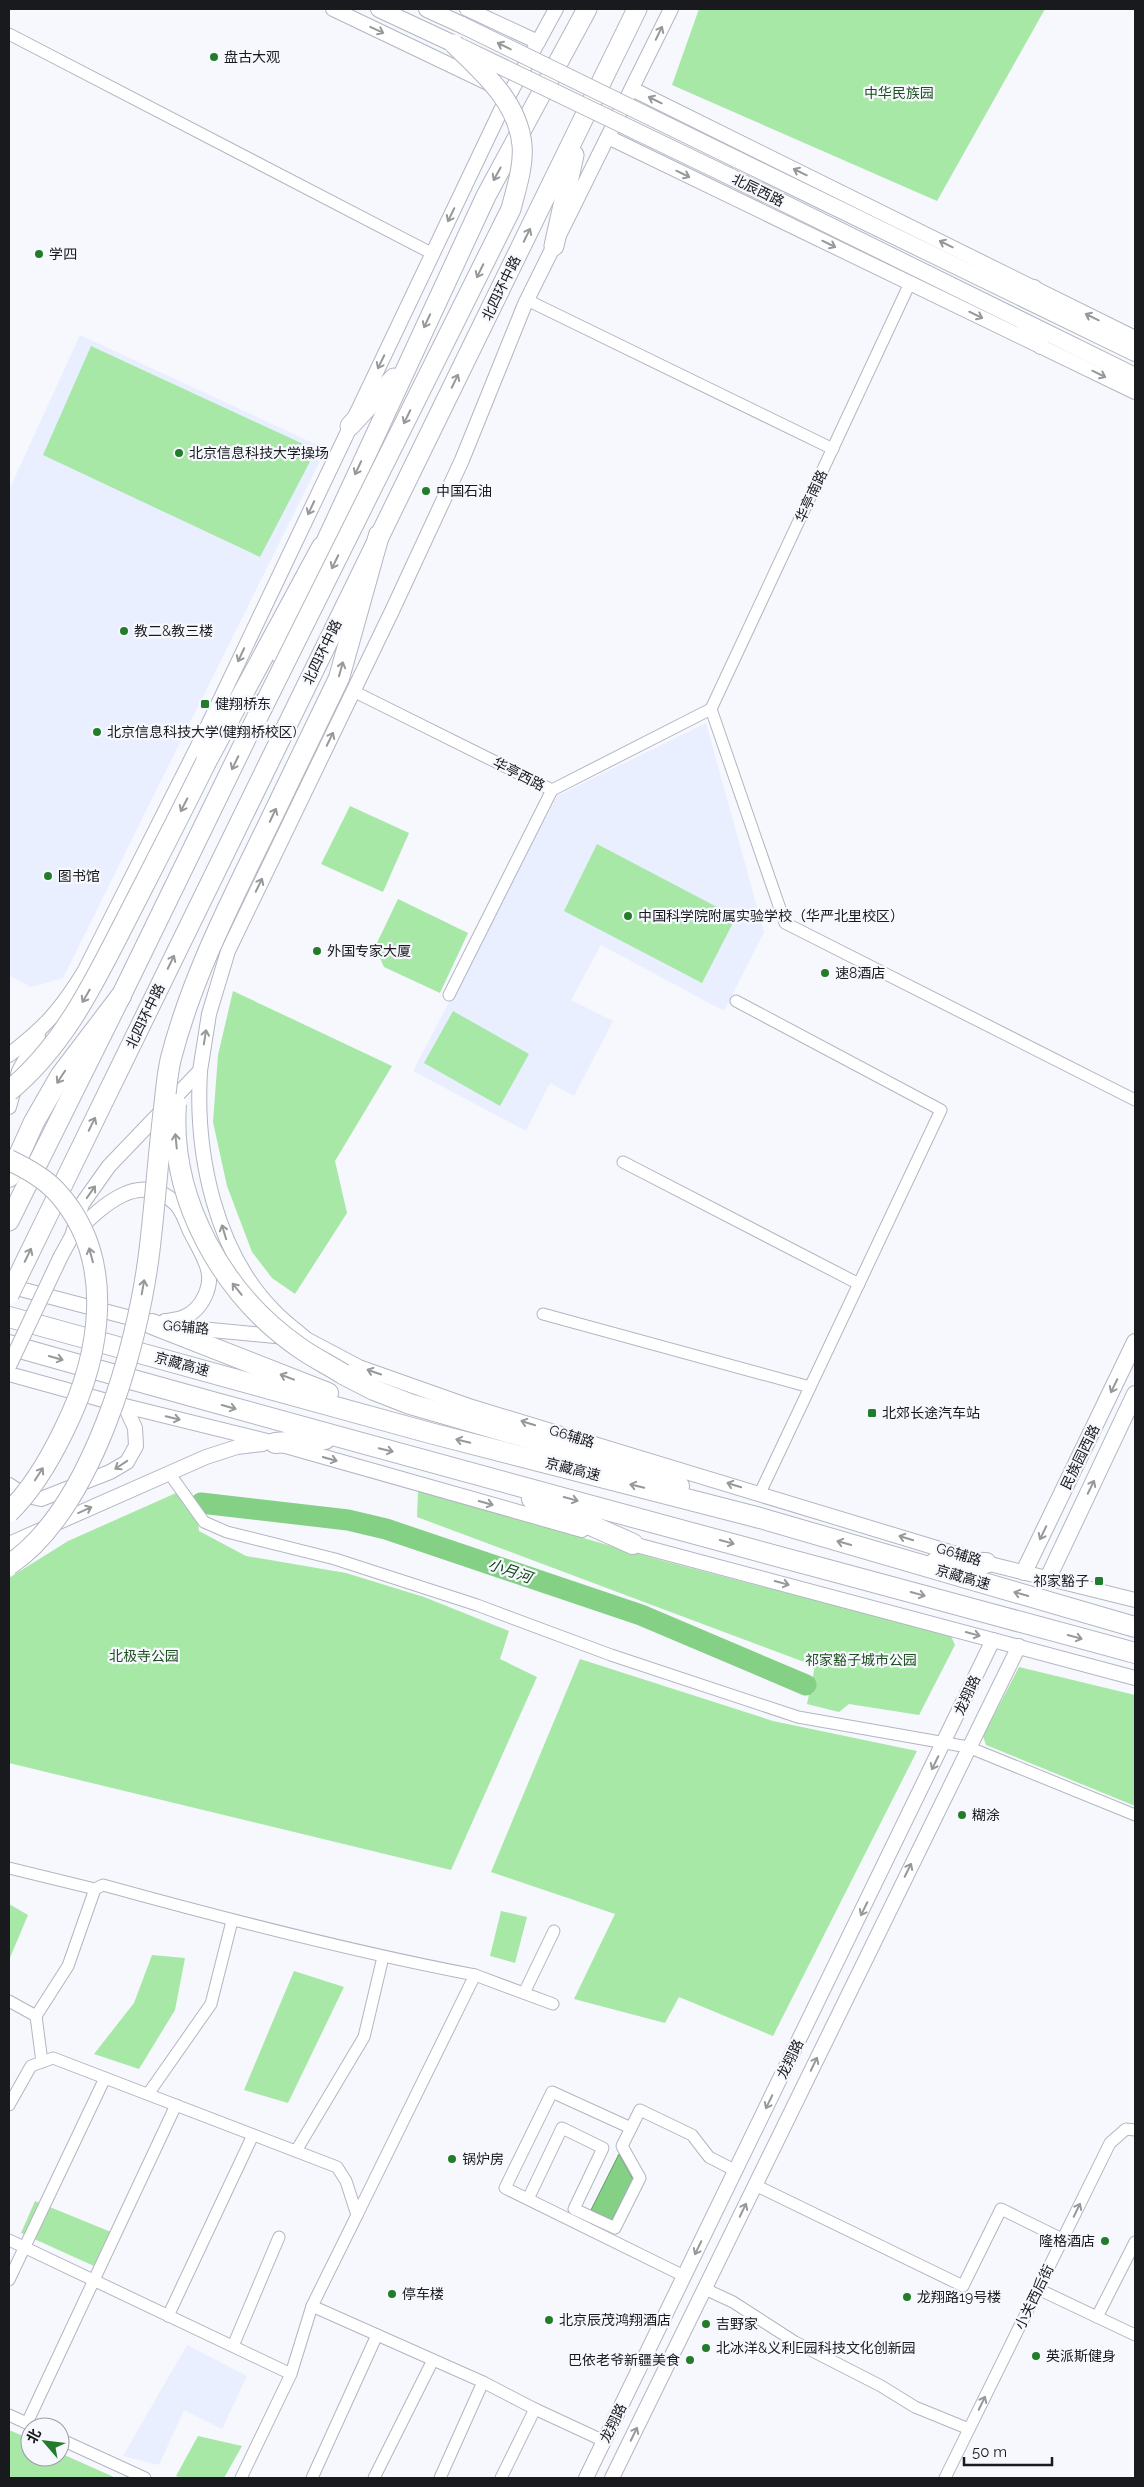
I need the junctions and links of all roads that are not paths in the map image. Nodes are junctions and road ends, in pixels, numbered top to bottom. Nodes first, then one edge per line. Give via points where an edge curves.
1 (333, 9) edge
2 (379, 9) edge
3 (428, 9) edge
4 (467, 9) edge
5 (556, 9) edge
6 (587, 9) edge
7 (637, 9) edge
8 (671, 9) edge
9 (9, 34) edge
10 (538, 42) junction
11 (454, 44) junction
12 (632, 88) junction
13 (510, 93) junction
14 (687, 116) junction
15 (581, 124) junction
16 (608, 137) junction
17 (664, 164) junction
18 (554, 246) junction
19 (433, 254) junction
20 (910, 283) junction
21 (1034, 288) junction
22 (527, 300) junction
23 (1058, 315) junction
24 (1021, 320) junction
25 (1041, 346) junction
26 (1134, 348) edge
27 (407, 364) junction
28 (1132, 382) edge
29 (350, 426) junction
30 (833, 448) junction
31 (379, 535) junction
32 (322, 547) junction
33 (353, 691) junction
34 (712, 710) junction
35 (258, 717) junction
36 (552, 790) junction
37 (210, 948) junction
38 (449, 995) dead end
39 (121, 996) junction
40 (736, 1001) dead end
41 (41, 1030) junction
42 (9, 1055) edge
43 (200, 1071) junction
44 (9, 1091) edge
45 (1135, 1100) edge
46 (9, 1107) edge
47 (9, 1160) edge
48 (623, 1162) dead end
49 (9, 1176) edge
50 (11, 1216) edge
51 (72, 1236) junction
52 (859, 1284) junction
53 (9, 1286) edge
54 (9, 1295) edge
55 (543, 1314) dead end
56 (9, 1317) edge
57 (152, 1324) junction
58 (306, 1338) junction
59 (1135, 1342) edge
60 (9, 1345) edge
61 (9, 1366) edge
62 (9, 1374) edge
63 (810, 1387) junction
64 (1135, 1394) edge
65 (125, 1406) junction
66 (430, 1433) junction
67 (340, 1438) junction
68 (275, 1443) junction
69 (473, 1472) junction
70 (170, 1473) junction
71 (9, 1485) edge
72 (760, 1493) junction
73 (9, 1512) edge
74 (760, 1518) junction
75 (9, 1544) edge
76 (633, 1544) junction
77 (908, 1562) junction
78 (986, 1563) junction
79 (9, 1564) edge
80 (1024, 1572) junction
81 (1048, 1578) junction
82 (1135, 1600) edge
83 (1135, 1627) edge
84 (993, 1640) junction
85 (1019, 1646) junction
86 (1135, 1653) edge
87 (1135, 1678) edge
88 (946, 1742) junction
89 (968, 1747) junction
90 (1135, 1815) edge
91 (9, 1868) edge
92 (95, 1888) junction
93 (232, 1921) junction
94 (554, 1931) dead end
95 (383, 1957) junction
96 (475, 1975) junction
97 (524, 1993) junction
98 (9, 2001) edge
99 (553, 2004) dead end
100 (36, 2016) junction
101 (42, 2062) junction
102 (105, 2078) junction
103 (148, 2094) junction
104 (9, 2105) edge
105 (176, 2105) junction
106 (1135, 2130) edge
107 (626, 2131) junction
108 (253, 2134) junction
109 (296, 2151) junction
110 (736, 2170) junction
111 (755, 2185) junction
112 (528, 2200) junction
113 (357, 2215) junction
114 (279, 2237) dead end
115 (1062, 2239) junction
116 (9, 2240) edge
117 (1135, 2242) edge
118 (24, 2248) junction
119 (684, 2276) junction
120 (9, 2280) edge
121 (94, 2280) junction
122 (705, 2289) junction
123 (1038, 2289) junction
124 (312, 2306) junction
125 (168, 2316) junction
126 (1097, 2317) junction
127 (377, 2335) junction
128 (1135, 2335) edge
129 (233, 2346) junction
130 (433, 2360) junction
131 (291, 2374) junction
132 (483, 2382) junction
133 (535, 2409) junction
134 (34, 2417) edge
135 (969, 2430) junction
136 (604, 2441) junction
137 (70, 2444) edge
138 (145, 2478) edge
139 (241, 2478) edge
140 (312, 2478) edge
141 (374, 2478) edge
142 (440, 2478) edge
143 (501, 2478) edge
144 (586, 2478) edge
145 (612, 2478) edge
146 (945, 2478) edge

1 -> 13 street
2 - 11 main road, 北辰西路
23 -> 3 main road, 北辰西路, bridge
4 - 10 street
5 - 10 street
6 -> 27 highway via 486,196
7 - 15 highway, 北四环中路
12 -> 8 street, 北四环中路
9 - 19 street
10 - 13 street
11 - 24 main road, 北辰西路, bridge
11 -> 35 highway, bridge via 493,81 514,116 522,145 519,176 510,209
14 -> 12 street, 北辰西路
12 - 16 street, 北四环中路
13 -> 19 street
14 - 17 street
21 -> 14 street, 北辰西路
15 - 18 highway
31 -> 15 highway, 北四环中路
16 - 17 street, 北辰西路
16 - 18 street, 北四环中路
17 -> 20 street, 北辰西路
18 - 22 street, 北四环中路
19 -> 29 street
20 -> 25 street, 北辰西路
20 - 30 street, 华亭南路
21 - 23 main road
26 -> 21 street, 北辰西路
22 - 30 street
22 - 33 street, 北四环中路 via 462,460
23 - 26 main road, 北辰西路
24 - 25 main road
24 - 28 main road, 北辰西路
25 -> 28 street, 北辰西路
27 - 29 highway
27 -> 32 highway
29 -> 41 street via 202,738 84,972 63,1005
30 - 34 street, 华亭南路
37 -> 31 highway, bridge via 339,678
54 -> 31 highway, 北四环中路, bridge
32 - 35 highway
32 -> 44 highway, bridge via 73,1019 50,1051
33 - 36 street, 华亭西路
43 -> 33 street, 北四环中路 via 209,1014 228,951
34 - 36 street, 华亭西路
34 - 45 street via 785,922
35 -> 39 highway
36 - 38 street
74 -> 37 highway, bridge via 643,1472 410,1404 374,1390 300,1348 267,1321 219,1266 186,1192 178,1160 174,1124 178,1072
79 -> 37 highway, bridge via 39,1538 74,1492 112,1408 135,1328 149,1256 171,1061 192,992
39 -> 49 highway via 61,1075
39 - 50 highway
40 - 52 street via 941,1110
41 - 42 street
41 - 46 street via 19,1071
51 -> 43 street via 82,1204 108,1166
58 -> 43 street, 北四环中路 via 276,1314 228,1243 203,1161 198,1103
73 -> 47 highway, bridge via 28,1490 73,1413 83,1389 98,1319 93,1263 79,1224 56,1191 41,1178
48 - 52 street
51 - 57 street via 118,1195 148,1191 162,1194 178,1206 208,1268 208,1290 200,1305 184,1317
51 - 61 street, bridge
52 - 63 street
53 - 57 street, G6辅路
55 - 63 street
56 - 66 highway, 京藏高速
57 - 58 street, G6辅路
66 -> 57 highway
72 -> 58 street, G6辅路 via 472,1407 358,1367
59 -> 80 main road, 民族园西路
60 -> 67 highway, 京藏高速
62 - 65 street
63 - 72 street
81 -> 64 main road, 民族园西路
65 -> 68 street
65 -> 71 street via 135,1428 136,1446 127,1462 41,1500 24,1495
74 -> 66 highway, 京藏高速
67 - 68 highway
67 -> 69 highway, 京藏高速
68 - 70 street via 237,1447
68 -> 76 street
69 - 76 highway
69 -> 86 highway, 京藏高速
75 -> 70 street
70 - 88 street via 204,1522 227,1532 335,1559 477,1605 611,1655 798,1717
78 -> 72 street, G6辅路
77 -> 74 highway, 京藏高速
76 -> 84 street
77 - 78 highway
83 -> 77 highway, 京藏高速
78 - 80 street, G6辅路
80 - 81 street, G6辅路
81 - 82 street, G6辅路
84 - 85 street
84 - 88 street, 龙翔路
85 - 87 street
85 - 89 street, 龙翔路
88 - 89 street
88 -> 110 street, 龙翔路
89 - 90 street
111 -> 89 street, 龙翔路
91 - 92 street
92 - 93 street via 104,1885
92 - 100 street via 68,1966
93 - 95 street
93 - 103 street via 211,2004
94 - 97 street
95 - 96 street
95 - 109 street via 364,2037
96 - 97 street
96 - 113 street
97 - 99 street
98 - 100 street
100 - 101 street
101 - 102 street via 53,2058
101 - 104 street via 31,2066
102 - 103 street
102 - 118 street
103 - 105 street
105 - 108 street
105 - 121 street
115 -> 106 street, 小关西后街 via 1110,2142 1126,2129
107 - 110 street via 640,2110 692,2135 708,2157
107 - 112 street via 552,2092 505,2188
107 - 112 street via 622,2146 640,2178 614,2228 574,2209 603,2148 562,2128
108 - 109 street
108 - 125 street
109 - 113 street via 337,2167 346,2181
110 -> 119 street, 龙翔路
111 - 115 street via 962,2286 1001,2209
122 -> 111 street, 龙翔路
112 - 119 street via 618,2238
113 - 124 street
114 - 129 street
115 - 123 street, 小关西后街
116 - 118 street
117 - 126 street
118 - 120 street
118 - 121 street
119 - 136 street, 龙翔路
121 - 125 street
121 - 134 street
122 - 135 street via 915,2407
145 -> 122 street, 龙翔路
123 - 126 street
135 -> 123 street, 小关西后街
124 - 127 street
124 - 131 street
125 - 129 street
126 - 128 street
127 - 130 street
127 - 140 street
129 - 131 street
130 - 132 street
130 - 141 street
131 - 139 street
132 - 133 street
132 - 142 street
133 - 136 street
133 - 143 street
135 - 146 street, 小关西后街
136 - 144 street, 龙翔路
137 - 138 street

